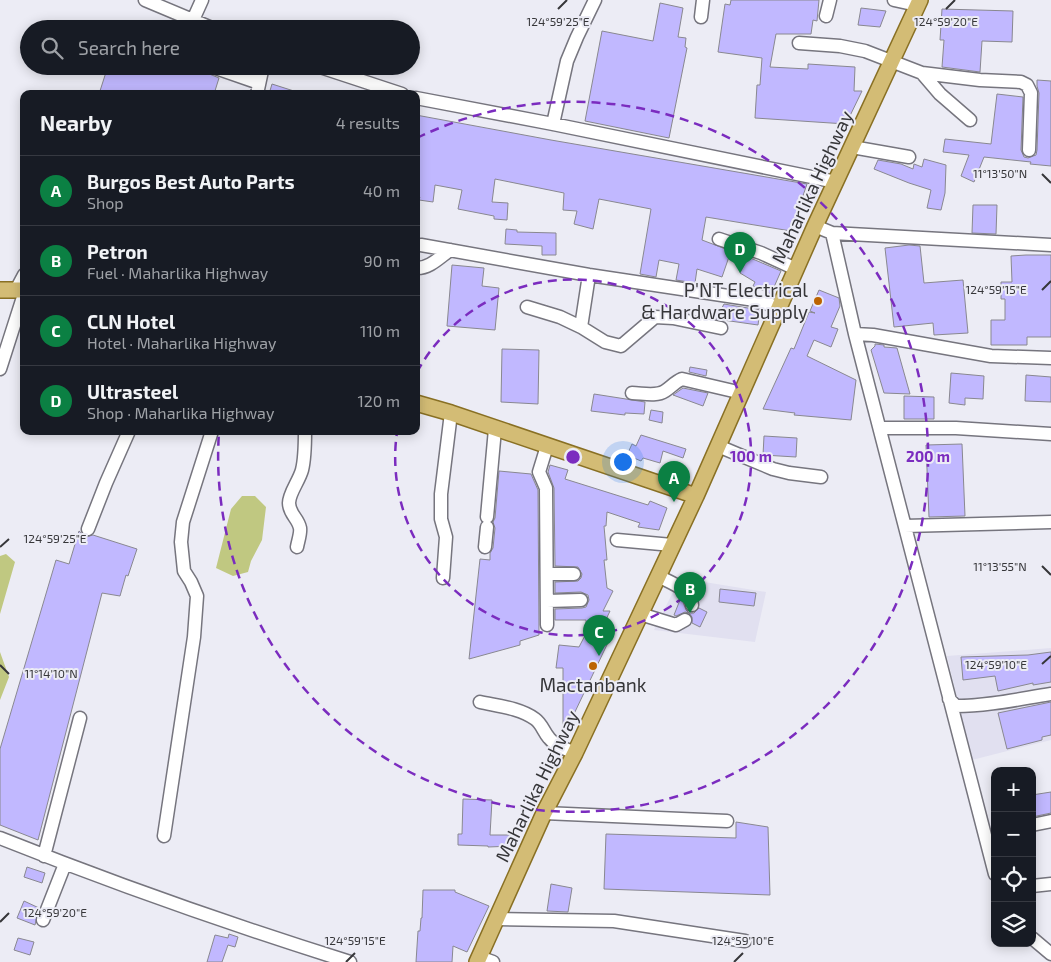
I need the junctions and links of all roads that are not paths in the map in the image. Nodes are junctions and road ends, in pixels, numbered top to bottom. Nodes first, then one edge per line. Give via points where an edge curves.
1 (144, 0) edge
2 (202, 0) edge
3 (595, 0) edge
4 (703, 0) edge
5 (830, 0) edge
6 (894, 0) edge
7 (919, 3) edge
8 (826, 16) dead end
9 (701, 17) dead end
10 (192, 20) joint
11 (799, 42) dead end
12 (892, 61) junction
13 (922, 73) junction
14 (230, 75) edge
15 (261, 75) edge
16 (344, 75) edge
17 (258, 88) edge
18 (390, 90) edge
19 (420, 99) edge
20 (970, 120) dead end
21 (553, 124) junction
22 (852, 147) junction
23 (1029, 150) dead end
24 (909, 157) dead end
25 (836, 182) junction
26 (815, 226) junction
27 (832, 233) junction
28 (720, 239) dead end
29 (420, 245) dead end
30 (1051, 245) edge
31 (450, 250) junction
32 (420, 268) edge
33 (796, 269) junction
34 (589, 276) junction
35 (0, 290) edge
36 (20, 291) edge
37 (20, 295) edge
38 (527, 307) dead end
39 (780, 307) junction
40 (581, 327) junction
41 (721, 328) dead end
42 (856, 334) junction
43 (1051, 358) edge
44 (0, 368) edge
45 (632, 392) dead end
46 (742, 393) junction
47 (420, 404) edge
48 (451, 414) junction
49 (880, 428) junction
50 (495, 429) junction
51 (1051, 434) edge
52 (127, 435) edge
53 (211, 435) edge
54 (305, 435) edge
55 (547, 446) junction
56 (718, 446) junction
57 (821, 477) dead end
58 (696, 496) junction
59 (1051, 522) edge
60 (905, 526) junction
61 (88, 529) dead end
62 (617, 540) dead end
63 (672, 545) junction
64 (297, 547) dead end
65 (485, 547) dead end
66 (547, 574) junction
67 (574, 574) dead end
68 (658, 576) junction
69 (443, 578) dead end
70 (581, 600) dead end
71 (547, 601) junction
72 (692, 605) dead end
73 (640, 614) junction
74 (685, 620) dead end
75 (547, 625) dead end
76 (1051, 694) edge
77 (950, 699) junction
78 (480, 702) dead end
79 (80, 718) dead end
80 (575, 753) junction
81 (544, 813) junction
82 (727, 821) dead end
83 (1051, 821) edge
84 (1036, 824) edge
85 (989, 832) edge
86 (164, 836) dead end
87 (0, 838) edge
88 (44, 856) junction
89 (993, 857) edge
90 (65, 864) junction
91 (1051, 884) edge
92 (1036, 886) edge
93 (496, 919) junction
94 (43, 920) dead end
95 (745, 941) dead end
96 (1036, 941) edge
97 (1051, 954) edge
98 (333, 959) edge
99 (483, 960) edge
100 (350, 962) edge

1 - 10 street
2 - 10 street
3 - 21 street via 567,61
4 - 9 street
5 - 8 street
6 - 7 street
7 - 12 main road, Maharlika Highway
11 - 12 street via 865,51
12 - 13 street
12 - 22 main road, Maharlika Highway
13 - 20 street
13 - 23 street via 1027,85 1031,93
14 - 17 street
15 - 17 street
16 - 18 street
19 - 21 street
21 - 25 street
22 - 24 street
22 - 25 main road, Maharlika Highway
25 - 26 main road, Maharlika Highway
26 - 27 street
26 - 33 main road, Maharlika Highway
27 - 30 street
27 - 42 street
28 - 33 street
29 - 31 street
31 - 32 street
31 - 34 street
33 - 39 main road, Maharlika Highway
34 - 39 street via 729,296
34 - 40 street
35 - 36 main road
37 - 44 street
38 - 40 street
39 - 46 main road, Maharlika Highway
40 - 41 street via 605,342 621,346 655,317
42 - 43 street via 991,356
42 - 49 street
45 - 46 street via 664,392 682,379
46 - 56 main road, Maharlika Highway
47 - 48 main road
48 - 50 main road
48 - 69 street via 441,494 446,537
49 - 51 street via 956,428
49 - 60 street
50 - 55 main road
50 - 65 street
52 - 61 street
53 - 86 street via 183,522 184,571 197,596 194,637
54 - 64 street via 302,470 289,505 301,529
55 - 58 main road
55 - 66 street via 540,472 546,488
56 - 57 street via 773,469
56 - 58 main road, Maharlika Highway
58 - 63 main road, Maharlika Highway
59 - 60 street
60 - 77 street
62 - 63 street
63 - 68 main road, Maharlika Highway
66 - 67 street
66 - 71 street
68 - 72 street via 688,592
68 - 73 main road, Maharlika Highway
70 - 71 street
71 - 75 street
73 - 74 street via 676,625
73 - 80 main road, Maharlika Highway
76 - 77 street via 971,706 956,706
77 - 85 street
78 - 80 street via 533,717 557,745
79 - 88 street
80 - 81 main road, Maharlika Highway
81 - 82 street
81 - 93 main road, Maharlika Highway
83 - 84 street
85 - 89 street
87 - 88 street
88 - 90 street
90 - 94 street
90 - 98 street
91 - 92 street
93 - 95 street via 614,921
93 - 99 main road, Maharlika Highway
96 - 97 street
98 - 100 street

